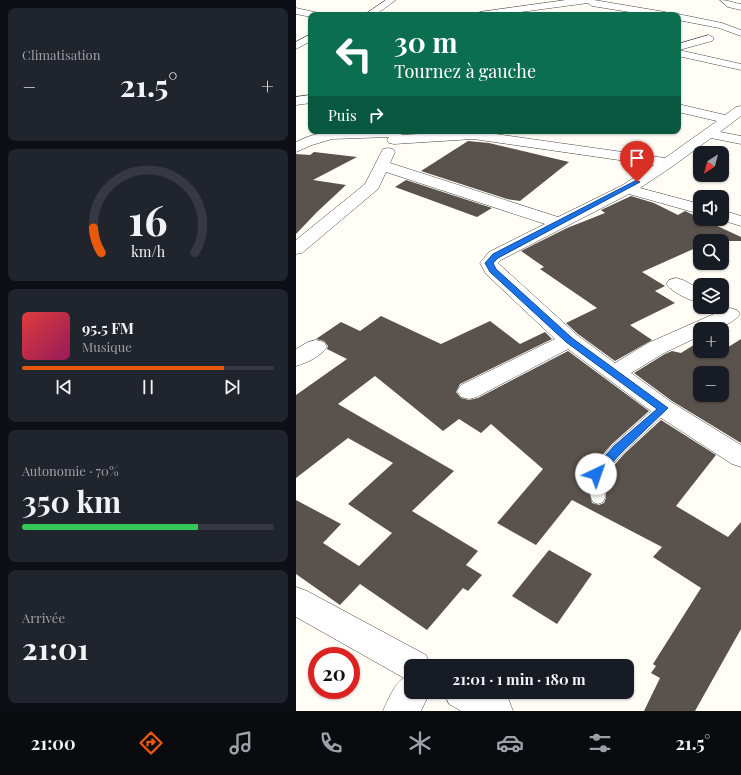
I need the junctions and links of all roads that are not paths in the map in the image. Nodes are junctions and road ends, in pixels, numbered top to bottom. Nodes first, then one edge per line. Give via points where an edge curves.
1 (392, 0) edge
2 (724, 0) edge
3 (593, 1) edge
4 (741, 7) edge
5 (297, 11) edge
6 (374, 12) edge
7 (500, 12) edge
8 (593, 12) edge
9 (650, 12) edge
10 (308, 13) edge
11 (681, 18) edge
12 (734, 21) dead end
13 (722, 26) junction
14 (692, 33) dead end
15 (741, 33) edge
16 (308, 39) edge
17 (298, 45) edge
18 (308, 46) edge
19 (681, 46) edge
20 (681, 54) edge
21 (741, 67) edge
22 (308, 99) edge
23 (296, 101) edge
24 (681, 109) edge
25 (741, 110) edge
26 (728, 120) junction
27 (709, 134) junction
28 (396, 135) edge
29 (527, 136) edge
30 (741, 140) edge
31 (296, 148) edge
32 (668, 162) junction
33 (382, 166) junction
34 (627, 189) junction
35 (693, 207) edge
36 (729, 217) edge
37 (741, 221) edge
38 (559, 223) junction
39 (296, 250) edge
40 (676, 284) dead end
41 (693, 293) edge
42 (727, 314) edge
43 (569, 340) junction
44 (316, 347) dead end
45 (296, 359) edge
46 (615, 373) junction
47 (469, 391) dead end
48 (664, 408) junction
49 (741, 457) edge
50 (598, 498) dead end
51 (296, 601) edge
52 (404, 660) edge
53 (409, 699) edge
54 (474, 699) edge
55 (401, 711) edge
56 (495, 711) edge

1 - 6 street
2 - 4 street
3 - 7 street
3 - 8 street via 580,10
3 - 9 street
5 - 10 street
11 - 13 street
12 - 13 street
13 - 15 street
14 - 19 street via 709,38
16 - 17 street
17 - 18 street
20 - 21 street
22 - 23 street
24 - 26 street
25 - 26 street
26 - 27 street
27 - 30 street
27 - 32 street
28 - 29 street
28 - 31 street via 325,136
28 - 33 street
29 - 32 street
32 - 34 street
33 - 38 street
33 - 39 street via 372,186
34 - 35 street
34 - 38 street
36 - 37 street
38 - 43 street via 495,256 489,263 493,270
40 - 41 street
42 - 46 street via 656,348
43 - 46 street
43 - 47 street
44 - 45 street
46 - 48 street
48 - 49 street
48 - 50 lane via 618,449 596,474
51 - 52 street
53 - 55 street
54 - 56 street

